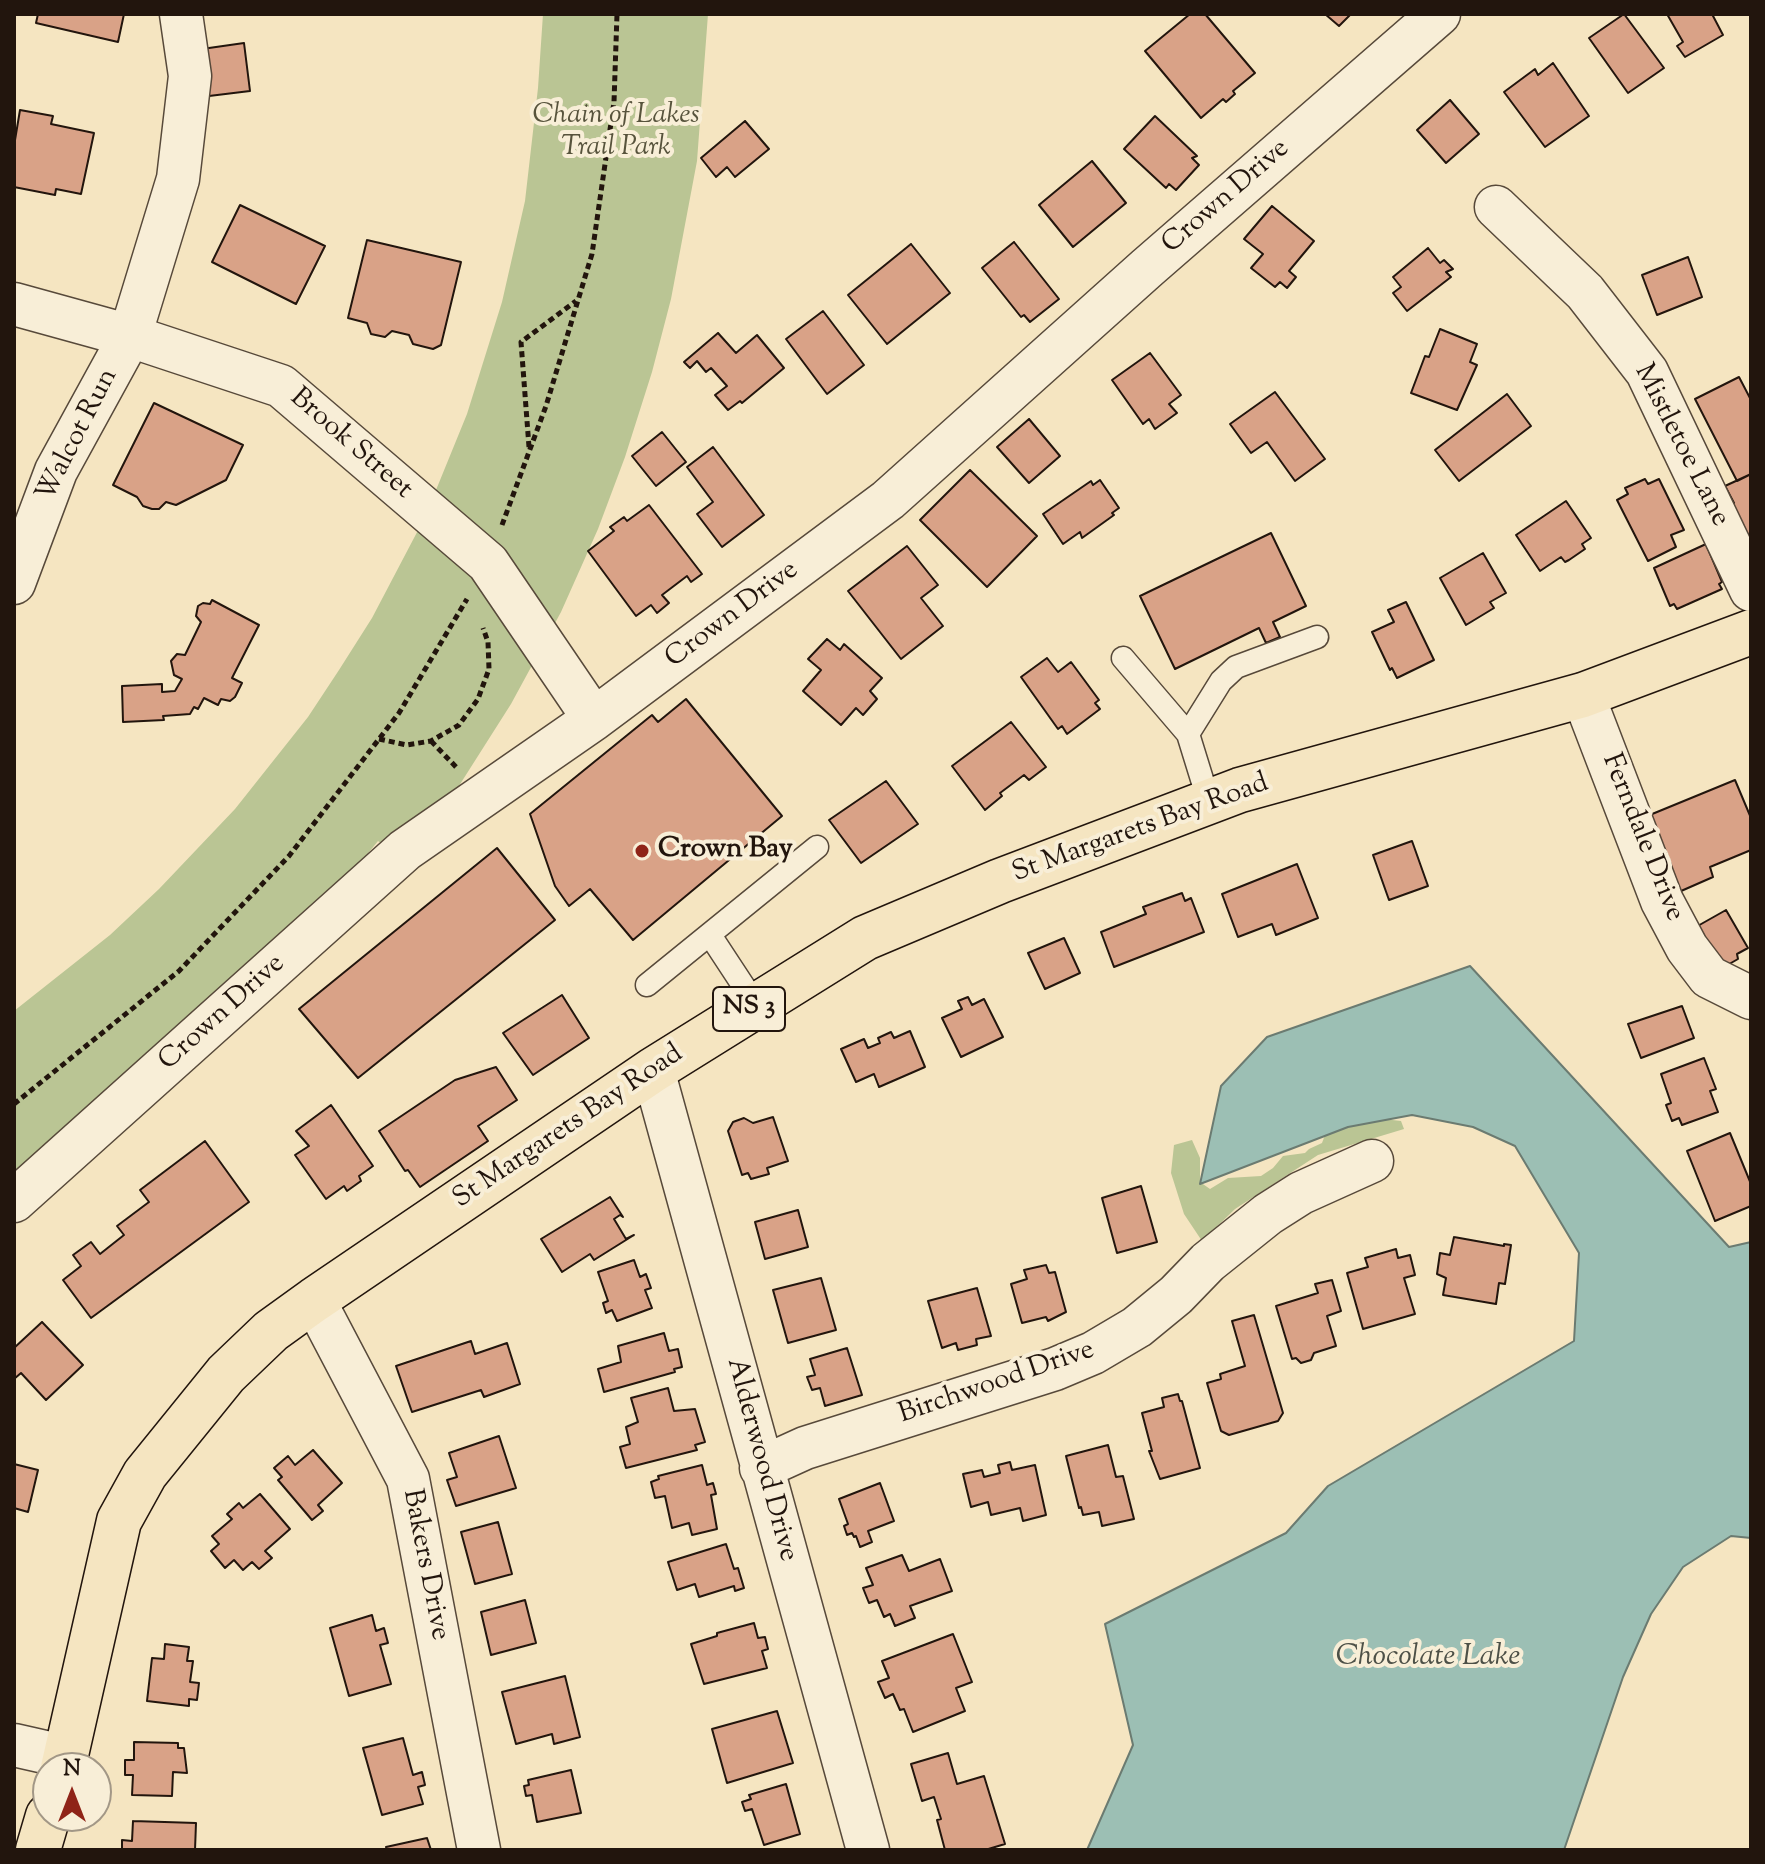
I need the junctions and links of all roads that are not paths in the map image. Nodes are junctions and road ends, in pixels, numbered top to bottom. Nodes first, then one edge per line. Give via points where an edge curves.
1 (181, 14) edge
2 (1439, 14) edge
3 (1496, 207) dead end
4 (14, 304) edge
5 (130, 336) junction
6 (14, 583) edge
7 (1751, 590) edge
8 (1751, 632) edge
9 (1317, 637) dead end
10 (1123, 658) dead end
11 (1583, 695) junction
12 (594, 719) junction
13 (1188, 734) junction
14 (1209, 802) junction
15 (817, 847) dead end
16 (710, 935) junction
17 (647, 985) dead end
18 (1751, 998) edge
19 (756, 1005) junction
20 (653, 1070) junction
21 (1372, 1161) dead end
22 (14, 1201) edge
23 (314, 1300) junction
24 (761, 1468) junction
25 (14, 1745) edge
26 (35, 1752) edge
27 (67, 1752) edge
28 (479, 1850) edge
29 (868, 1850) edge

1 - 5 street, Walcot Run via 190,76 178,179
2 - 12 street, Crown Drive via 888,500
3 - 7 street, Mistletoe Lane via 1585,292 1647,372
4 - 5 street, Brook Street
5 - 6 street, Walcot Run via 56,471
5 - 12 street, Brook Street via 281,386 479,579
8 - 11 main road, St Margarets Bay Road / NS 3
9 - 13 lane via 1236,667 1221,681
10 - 13 lane
11 - 14 main road, St Margarets Bay Road / NS 3
11 - 18 street, Ferndale Drive via 1662,901 1687,948 1709,977
12 - 22 street, Crown Drive via 405,850
13 - 14 lane
14 - 19 main road, St Margarets Bay Road / NS 3 via 865,938
15 - 16 lane
16 - 17 lane
16 - 19 lane
19 - 20 main road, St Margarets Bay Road / NS 3
20 - 23 main road, St Margarets Bay Road / NS 3
20 - 24 street, Alderwood Drive
21 - 24 street, Birchwood Drive via 1268,1214 1137,1327 1093,1353 805,1448
23 - 27 main road, St Margarets Bay Road / NS 3 via 226,1374 145,1474 119,1521
23 - 28 street, Bakers Drive via 408,1479
24 - 29 street, Alderwood Drive
25 - 26 street

